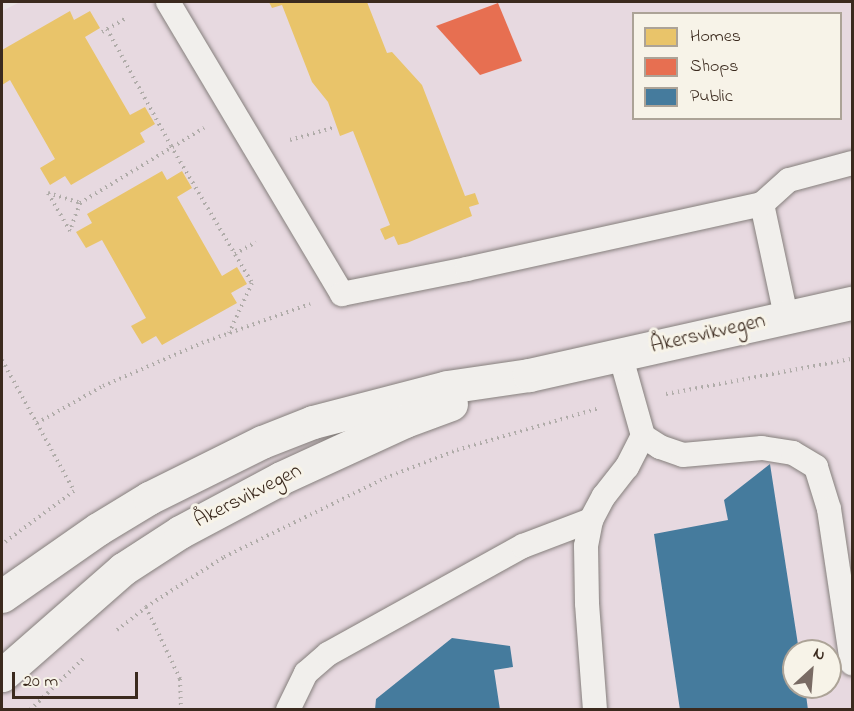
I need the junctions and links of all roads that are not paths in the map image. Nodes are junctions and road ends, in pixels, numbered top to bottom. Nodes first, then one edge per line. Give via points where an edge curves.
1 (168, 2) edge
2 (852, 163) edge
3 (762, 204) junction
4 (852, 303) edge
5 (786, 316) junction
6 (620, 354) junction
7 (530, 375) junction
8 (643, 436) junction
9 (591, 520) junction
10 (2, 596) edge
11 (852, 663) edge
12 (2, 675) edge
13 (288, 710) edge
14 (596, 710) edge

1 - 3 lane via 342,294
2 - 3 lane via 789,180
3 - 5 lane
4 - 5 street, Åkersvikvegen
5 - 6 street, Åkersvikvegen
6 - 7 street, Åkersvikvegen
6 - 8 lane
7 - 10 street, Åkersvikvegen via 447,387 378,403 262,442 139,504
7 - 12 street, Åkersvikvegen via 405,421 281,478 180,532 123,569
8 - 9 lane
8 - 11 lane via 683,455 762,448 793,453 816,467 828,509
9 - 13 lane via 522,546 328,654 306,673
9 - 14 lane via 586,546 587,603

